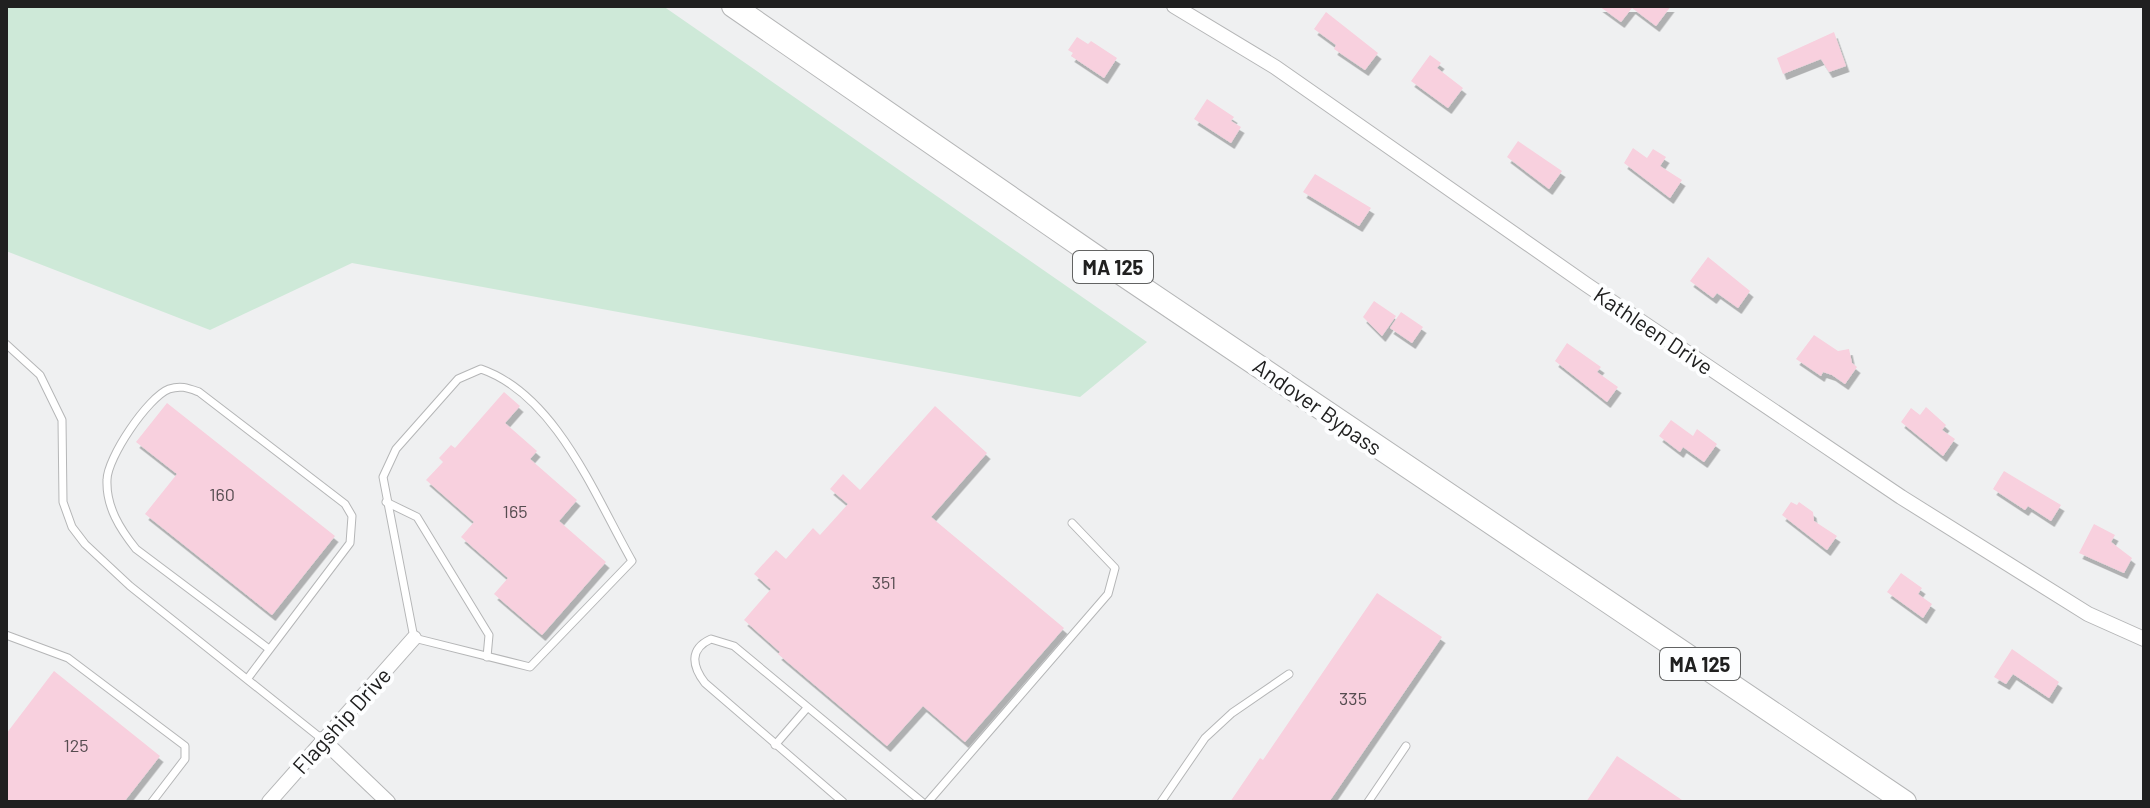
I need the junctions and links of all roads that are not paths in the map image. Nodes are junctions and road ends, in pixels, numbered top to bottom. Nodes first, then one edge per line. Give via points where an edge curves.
1 (733, 6) edge
2 (1174, 6) edge
3 (6, 344) edge
4 (386, 502) junction
5 (1072, 523) dead end
6 (6, 635) edge
7 (414, 638) junction
8 (2144, 639) edge
9 (269, 649) junction
10 (487, 657) junction
11 (1289, 674) dead end
12 (248, 678) junction
13 (807, 708) junction
14 (322, 739) junction
15 (775, 745) junction
16 (1406, 746) dead end
17 (152, 802) edge
18 (269, 802) edge
19 (388, 802) edge
20 (843, 802) edge
21 (925, 802) edge
22 (1161, 802) edge
23 (1368, 802) edge
24 (1905, 802) edge

1 - 24 main road, Andover Bypass / MA 125
2 - 8 street, Kathleen Drive via 1275,67 1901,497 2088,614
3 - 12 lane via 40,375 62,420 60,479 72,527 130,586
4 - 7 lane
4 - 10 lane via 417,517 489,635
4 - 10 lane via 383,477 396,449 458,379 481,369 500,376 551,419 632,561 530,667
5 - 21 lane via 1115,568 1108,594
6 - 17 lane via 68,658 185,746 185,759
7 - 10 lane
7 - 14 street, Flagship Drive
9 - 9 lane via 350,543 352,516 345,504 199,392 181,386 168,390 155,397 109,463 109,500 120,529 136,549
9 - 12 lane
11 - 22 lane via 1205,738
12 - 14 lane
13 - 15 lane
13 - 15 lane via 734,646 711,639 700,644 695,669 732,710
13 - 21 lane
14 - 18 street, Flagship Drive
14 - 19 street
15 - 20 lane
16 - 23 lane

